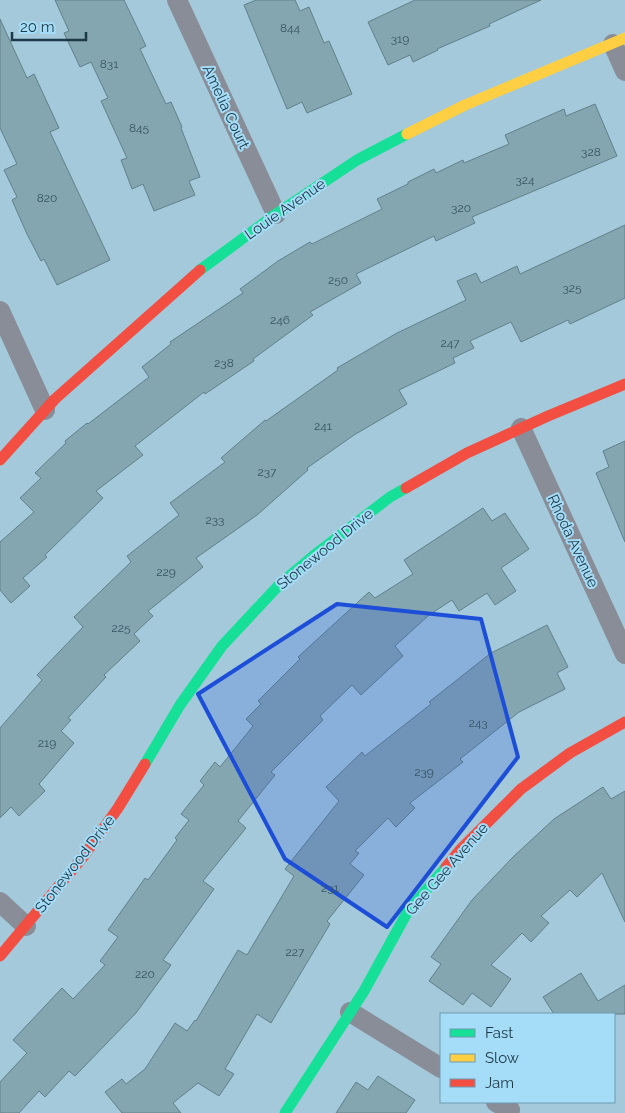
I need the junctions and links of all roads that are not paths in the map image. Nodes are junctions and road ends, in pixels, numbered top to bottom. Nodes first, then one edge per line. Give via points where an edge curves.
1 (177, 0) edge
2 (619, 41) edge
3 (625, 71) edge
4 (276, 214) junction
5 (0, 312) edge
6 (625, 384) edge
7 (45, 410) junction
8 (521, 428) junction
9 (0, 460) edge
10 (625, 654) edge
11 (625, 722) edge
12 (0, 902) edge
13 (26, 926) junction
14 (0, 956) edge
15 (350, 1012) junction
16 (440, 1067) edge
17 (285, 1113) edge

1 - 4 street, Amelia Court
2 - 3 street
2 - 4 street, Louie Avenue via 465,105 357,160
4 - 7 street, Louie Avenue via 193,276
5 - 7 street
6 - 8 street, Stonewood Drive
7 - 9 street, Louie Avenue
8 - 10 street, Rhoda Avenue
8 - 13 street, Stonewood Drive via 467,453 390,498 280,584 222,646 180,705 113,815
11 - 15 street, Gee Gee Avenue via 570,753 521,789 460,850 408,911
12 - 13 street
13 - 14 street, Stonewood Drive
15 - 16 street
15 - 17 street, Gee Gee Avenue

